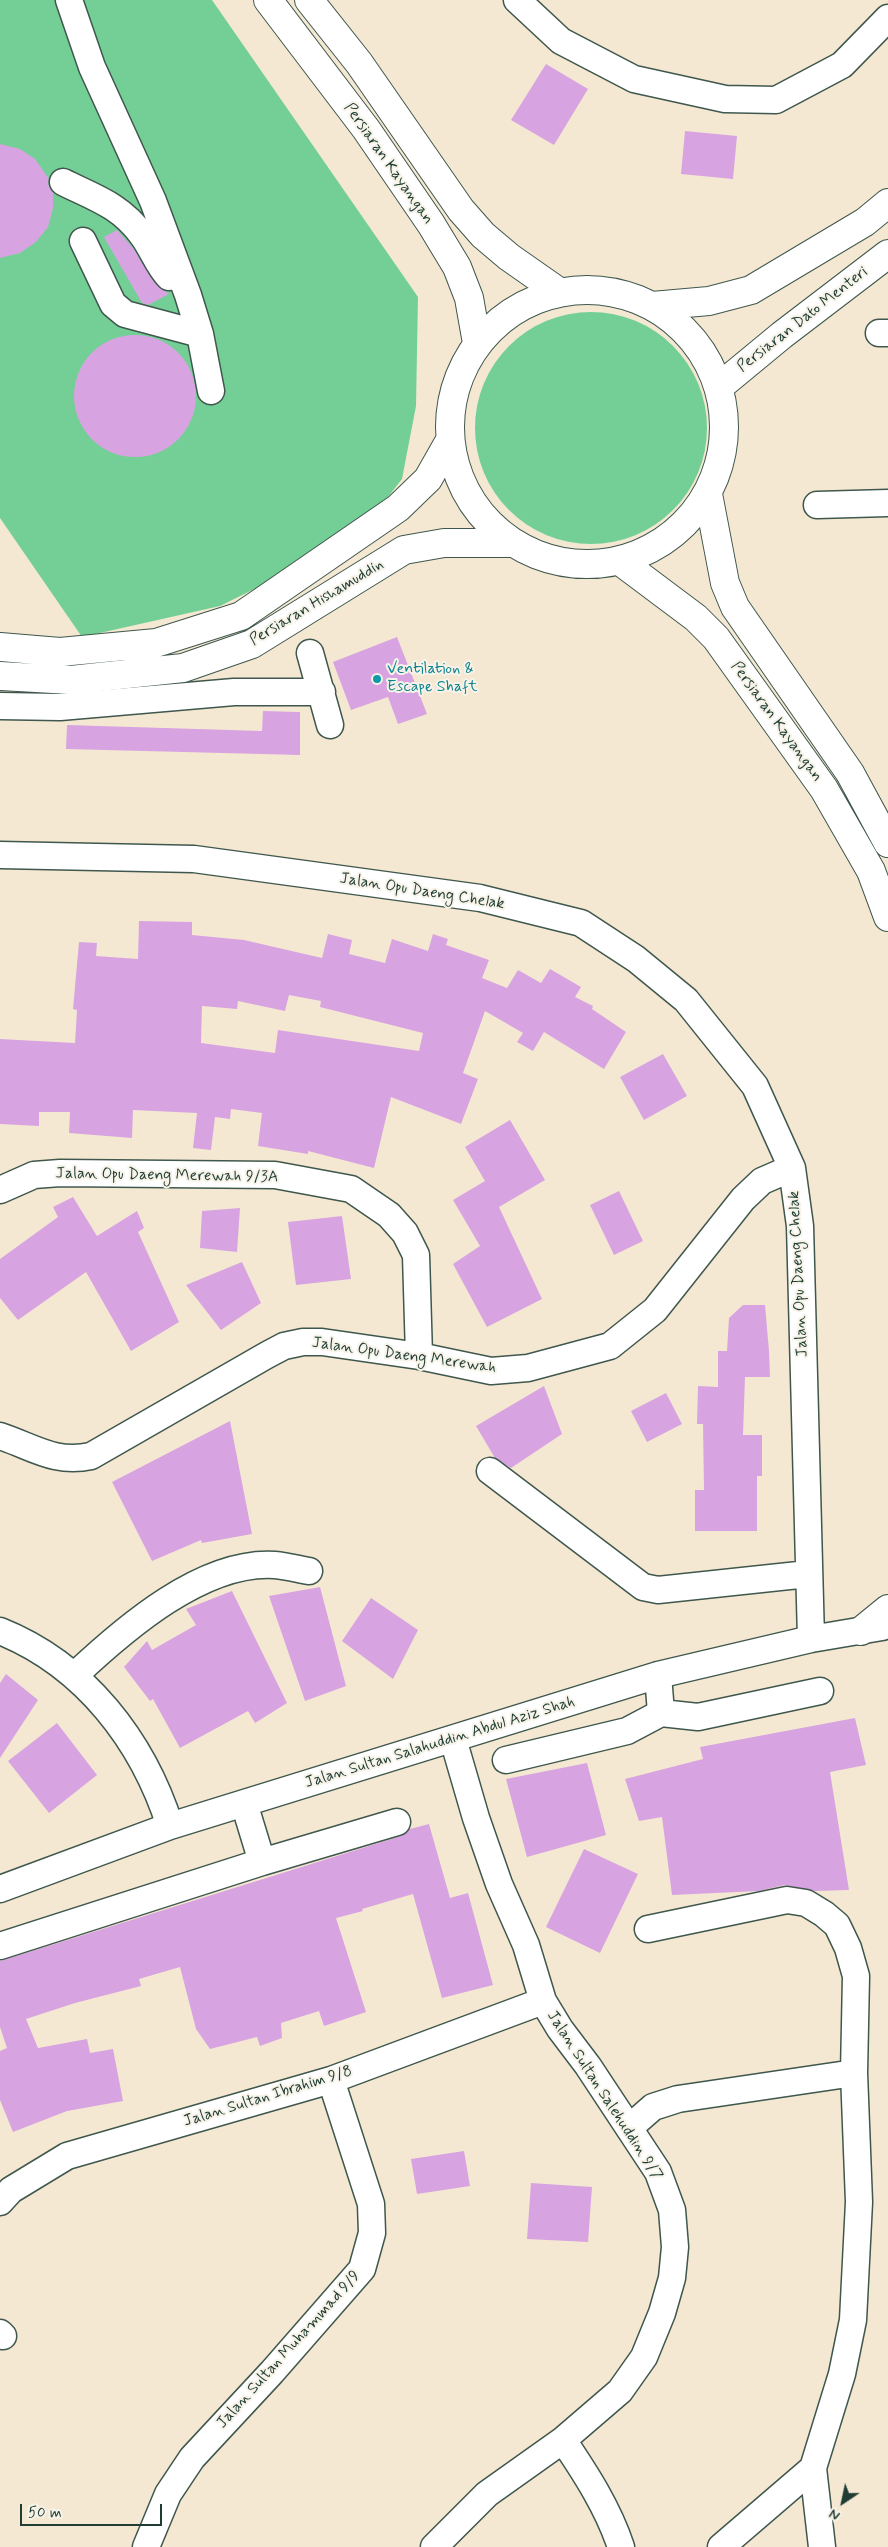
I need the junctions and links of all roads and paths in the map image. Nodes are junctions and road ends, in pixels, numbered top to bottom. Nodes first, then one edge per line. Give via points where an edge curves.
1 (69, 0) edge
2 (268, 0) edge
3 (309, 0) edge
4 (517, 0) edge
5 (888, 18) edge
6 (64, 182) dead end
7 (888, 203) edge
8 (83, 241) dead end
9 (888, 254) edge
10 (559, 292) junction
11 (188, 295) junction
12 (652, 306) junction
13 (200, 334) junction
14 (477, 343) junction
15 (719, 387) junction
16 (211, 391) dead end
17 (449, 442) junction
18 (708, 494) junction
19 (888, 503) edge
20 (817, 505) dead end
21 (514, 544) junction
22 (620, 561) junction
23 (0, 647) edge
24 (310, 653) dead end
25 (0, 676) edge
26 (322, 692) junction
27 (0, 706) edge
28 (330, 725) dead end
29 (888, 843) edge
30 (0, 855) edge
31 (888, 917) edge
32 (792, 1168) junction
33 (0, 1190) edge
34 (419, 1356) junction
35 (0, 1436) edge
36 (490, 1471) dead end
37 (309, 1571) dead end
38 (808, 1574) junction
39 (888, 1609) edge
40 (888, 1626) edge
41 (861, 1630) junction
42 (0, 1631) edge
43 (888, 1637) edge
44 (810, 1639) junction
45 (75, 1675) junction
46 (658, 1675) junction
47 (820, 1691) dead end
48 (661, 1713) junction
49 (453, 1739) junction
50 (506, 1760) dead end
51 (244, 1803) junction
52 (397, 1822) dead end
53 (170, 1826) junction
54 (262, 1862) junction
55 (0, 1888) edge
56 (648, 1929) dead end
57 (0, 1946) edge
58 (543, 2001) junction
59 (854, 2073) junction
60 (332, 2080) junction
61 (629, 2128) junction
62 (0, 2202) edge
63 (563, 2440) junction
64 (813, 2468) junction
65 (146, 2547) edge
66 (434, 2547) edge
67 (621, 2547) edge
68 (721, 2547) edge
69 (822, 2547) edge

1 - 11 street via 92,67 152,201
2 - 14 main road, Persiaran Kayangan via 366,129 431,224 457,267 469,298
3 - 10 main road via 359,63 461,210 509,258
4 - 5 street via 561,41 634,79 725,99 776,100 842,65
6 - 11 street via 117,208 128,217 166,274
7 - 12 main road via 864,222 751,290 709,301
8 - 13 street via 113,304 125,314
9 - 15 main road, Persiaran Dato Menteri
10 - 12 main road via 598,290 622,294
10 - 14 main road via 527,302 500,320
11 - 13 street
12 - 15 main road via 681,326 704,354
13 - 16 street
14 - 17 main road via 462,368 452,396
15 - 18 main road via 725,423 721,460
17 - 21 main road via 464,489 486,520
17 - 23 main road, Persiaran Hishamuddin via 428,479 398,508 241,616 156,643 60,652
18 - 22 main road via 685,524 663,541
18 - 29 main road, Persiaran Kayangan via 725,583 734,607 850,773
19 - 20 street
21 - 22 main road via 548,559 584,564
21 - 25 main road, Persiaran Hishamuddin via 444,543 404,550 252,644 183,668 71,680
22 - 31 main road, Persiaran Kayangan via 696,618 716,638 824,789 871,871
24 - 26 street
26 - 27 street via 234,692 60,707
26 - 28 street
30 - 32 street, Jalan Opu Daeng Chelak via 194,859 480,898 581,923 636,959 686,1000 755,1086
32 - 34 street, Jalan Opu Daeng Merewah via 762,1181 743,1199 654,1310 610,1346 528,1368 490,1371
32 - 38 street, Jalan Opu Daeng Chelak via 800,1226
33 - 34 street, Jalan Opu Daeng Merewah 9/3A via 34,1176 60,1173 275,1175 351,1189 389,1215 405,1233 416,1255
34 - 35 street, Jalan Opu Daeng Merewah via 322,1342 284,1346 108,1448 76,1459 57,1458
36 - 38 street via 643,1587 658,1590
37 - 45 street via 274,1565 239,1568 204,1582 161,1603 115,1638
38 - 44 street, Jalan Opu Daeng Chelak
39 - 41 main road
40 - 41 street, Jalan Sultan Salahuddin Abdul Aziz Shah
41 - 43 main road
41 - 44 street, Jalan Sultan Salahuddin Abdul Aziz Shah
42 - 45 street via 35,1647
44 - 46 street, Jalan Sultan Salahuddin Abdul Aziz Shah
45 - 53 street via 124,1730 156,1786
46 - 48 street
46 - 49 street, Jalan Sultan Salahuddin Abdul Aziz Shah
47 - 48 street via 698,1717
48 - 50 street via 627,1731
49 - 51 street, Jalan Sultan Salahuddin Abdul Aziz Shah
49 - 58 street, Jalan Sultan Salehuddin 9/7 via 476,1818 499,1884 526,1945
51 - 53 street, Jalan Sultan Salahuddin Abdul Aziz Shah
51 - 54 street
52 - 54 street
53 - 55 street, Jalan Sultan Salahuddin Abdul Aziz Shah
54 - 57 street
56 - 59 street via 787,1900 806,1903 824,1914 837,1925 856,1976
58 - 60 street, Jalan Sultan Ibrahim 9/8
58 - 61 street, Jalan Sultan Salehuddin 9/7
59 - 61 street via 678,2099 653,2108
59 - 64 street via 859,2202 853,2320 842,2374
60 - 62 street, Jalan Sultan Ibrahim 9/8 via 67,2156 11,2190
60 - 65 street, Jalan Sultan Muhammad 9/9 via 371,2204 372,2233 362,2269 192,2458 168,2494
61 - 63 street, Jalan Sultan Salehuddin 9/7 via 658,2172 672,2210 675,2247 672,2278 644,2357 620,2391
63 - 66 street, Jalan Sultan Salehuddin 9/7 via 487,2494
63 - 67 street via 592,2483
64 - 68 street
64 - 69 street

